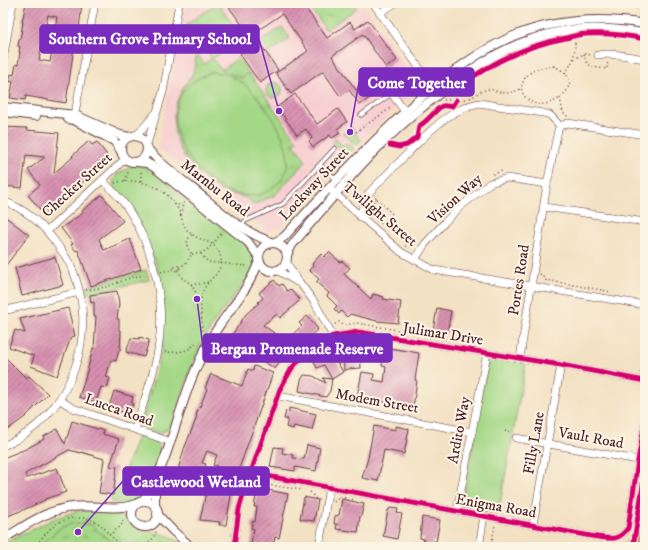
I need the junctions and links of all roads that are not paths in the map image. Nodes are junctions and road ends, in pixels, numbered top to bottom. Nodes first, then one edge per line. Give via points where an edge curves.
1 (13, 3) edge
2 (95, 3) edge
3 (179, 3) edge
4 (373, 3) edge
5 (395, 3) edge
6 (380, 13) junction
7 (645, 24) edge
8 (5, 32) edge
9 (645, 33) edge
10 (598, 55) road end
11 (3, 60) edge
12 (645, 60) edge
13 (408, 82) dead end
14 (392, 94) junction
15 (437, 94) junction
16 (3, 106) edge
17 (3, 112) edge
18 (156, 112) junction
19 (407, 114) junction
20 (361, 115) dead end
21 (75, 117) junction
22 (560, 126) junction
23 (645, 135) edge
24 (130, 136) junction
25 (147, 146) junction
26 (335, 148) dead end
27 (121, 151) junction
28 (125, 159) junction
29 (137, 162) junction
30 (320, 165) junction
31 (102, 180) junction
32 (337, 180) junction
33 (548, 184) junction
34 (329, 188) junction
35 (335, 194) junction
36 (3, 201) edge
37 (544, 206) junction
38 (360, 217) junction
39 (645, 222) edge
40 (241, 226) junction
41 (47, 231) junction
42 (273, 242) junction
43 (287, 258) junction
44 (259, 259) junction
45 (415, 260) junction
46 (274, 270) junction
47 (248, 284) junction
48 (300, 284) junction
49 (530, 286) junction
50 (82, 291) junction
51 (645, 305) edge
52 (3, 311) edge
53 (334, 336) junction
54 (487, 353) junction
55 (520, 358) junction
56 (561, 365) junction
57 (645, 380) edge
58 (278, 396) junction
59 (60, 400) junction
60 (645, 422) edge
61 (135, 428) junction
62 (472, 432) junction
63 (516, 438) dead end
64 (171, 442) junction
65 (547, 444) junction
66 (3, 446) edge
67 (638, 460) junction
68 (251, 473) junction
69 (155, 482) junction
70 (328, 488) junction
71 (140, 502) junction
72 (116, 508) junction
73 (156, 510) junction
74 (457, 511) junction
75 (484, 516) junction
76 (128, 517) junction
77 (533, 525) junction
78 (150, 526) junction
79 (173, 531) junction
80 (645, 535) edge
81 (3, 539) edge
82 (191, 547) edge
83 (234, 547) edge
84 (319, 547) edge
85 (479, 547) edge
86 (643, 547) edge

1 - 8 street
2 - 21 street
3 - 18 street via 163,92
4 - 6 street
5 - 6 street
6 - 15 street
7 - 15 street, Lockway Street via 621,21 572,21 518,34 476,55
8 - 11 street
9 - 15 street, Lockway Street via 600,28 563,31 542,36 493,55
10 - 12 street via 614,54
13 - 14 lane
14 - 19 street
14 - 20 lane
15 - 19 street, Lockway Street
16 - 21 street
17 - 21 street
18 - 24 street via 139,133
18 - 25 street
19 - 32 street, Lockway Street via 367,147
19 - 35 street, Lockway Street
21 - 24 street via 120,135
21 - 27 street via 114,142
22 - 23 street via 568,123
22 - 33 street, Portes Road
22 - 38 street via 550,115 543,113 500,105 469,105 429,131 368,194 365,209
24 - 25 street via 141,138
24 - 27 street via 122,143
25 - 29 street via 144,158
25 - 40 street, Marnbu Road via 160,162
26 - 30 lane
27 - 28 street
28 - 29 street via 128,162
28 - 31 street, Checker Street
29 - 44 street, Marnbu Road via 154,167 248,242
30 - 32 lane
30 - 40 lane via 283,204 245,221
31 - 41 street, Checker Street
31 - 61 street via 135,221 153,264 160,304 158,350
32 - 34 street, Lockway Street
33 - 37 street, Portes Road
33 - 45 street, Vision Way via 507,178 490,183 445,222 425,244
34 - 35 street, Twilight Street
34 - 42 street, Lockway Street via 284,237
35 - 38 street, Twilight Street
35 - 43 street, Lockway Street via 292,245
36 - 41 street via 31,216
37 - 39 street
37 - 49 street, Portes Road
38 - 45 street, Twilight Street via 401,252
40 - 42 street, Marnbu Road via 252,235
41 - 50 street via 61,249
42 - 43 street via 284,248
42 - 44 street via 262,247
43 - 46 street via 284,265
43 - 48 street
44 - 46 street via 263,267
44 - 47 street
45 - 49 street, Twilight Street via 434,270
46 - 47 street via 262,274
46 - 48 street
47 - 64 street via 220,324 194,371
48 - 53 street via 315,303
49 - 51 street
49 - 55 street, Portes Road
50 - 52 street
50 - 59 street via 81,350
53 - 54 street, Julimar Drive via 359,332
53 - 58 street, Julimar Drive via 309,349 292,368
54 - 55 street, Julimar Drive
54 - 62 street, Ardito Way
55 - 56 street, Julimar Drive
56 - 57 street, Julimar Drive
56 - 65 street, Filly Lane
58 - 62 street, Modem Street
58 - 68 street, Julimar Drive
59 - 61 street, Lucca Road via 73,408
59 - 66 street via 34,428
60 - 67 street, Enigma Road
61 - 64 street, Lucca Road
62 - 74 street, Ardito Way
63 - 65 street, Vault Road
64 - 69 street
65 - 67 street, Vault Road
65 - 77 street, Filly Lane
67 - 77 street, Enigma Road via 628,528 622,535 615,538 591,536
68 - 70 street, Enigma Road
68 - 83 street, Julimar Drive via 239,509
69 - 71 street
69 - 73 street
70 - 74 street, Enigma Road
70 - 84 street
71 - 72 street
71 - 73 street via 150,502
71 - 76 street
72 - 76 street
72 - 81 street via 70,507 35,519
73 - 78 street via 155,521
73 - 79 street
74 - 75 street, Enigma Road
75 - 77 street, Enigma Road
75 - 85 street
76 - 78 street via 141,526
78 - 79 street
79 - 82 street
80 - 86 main road

